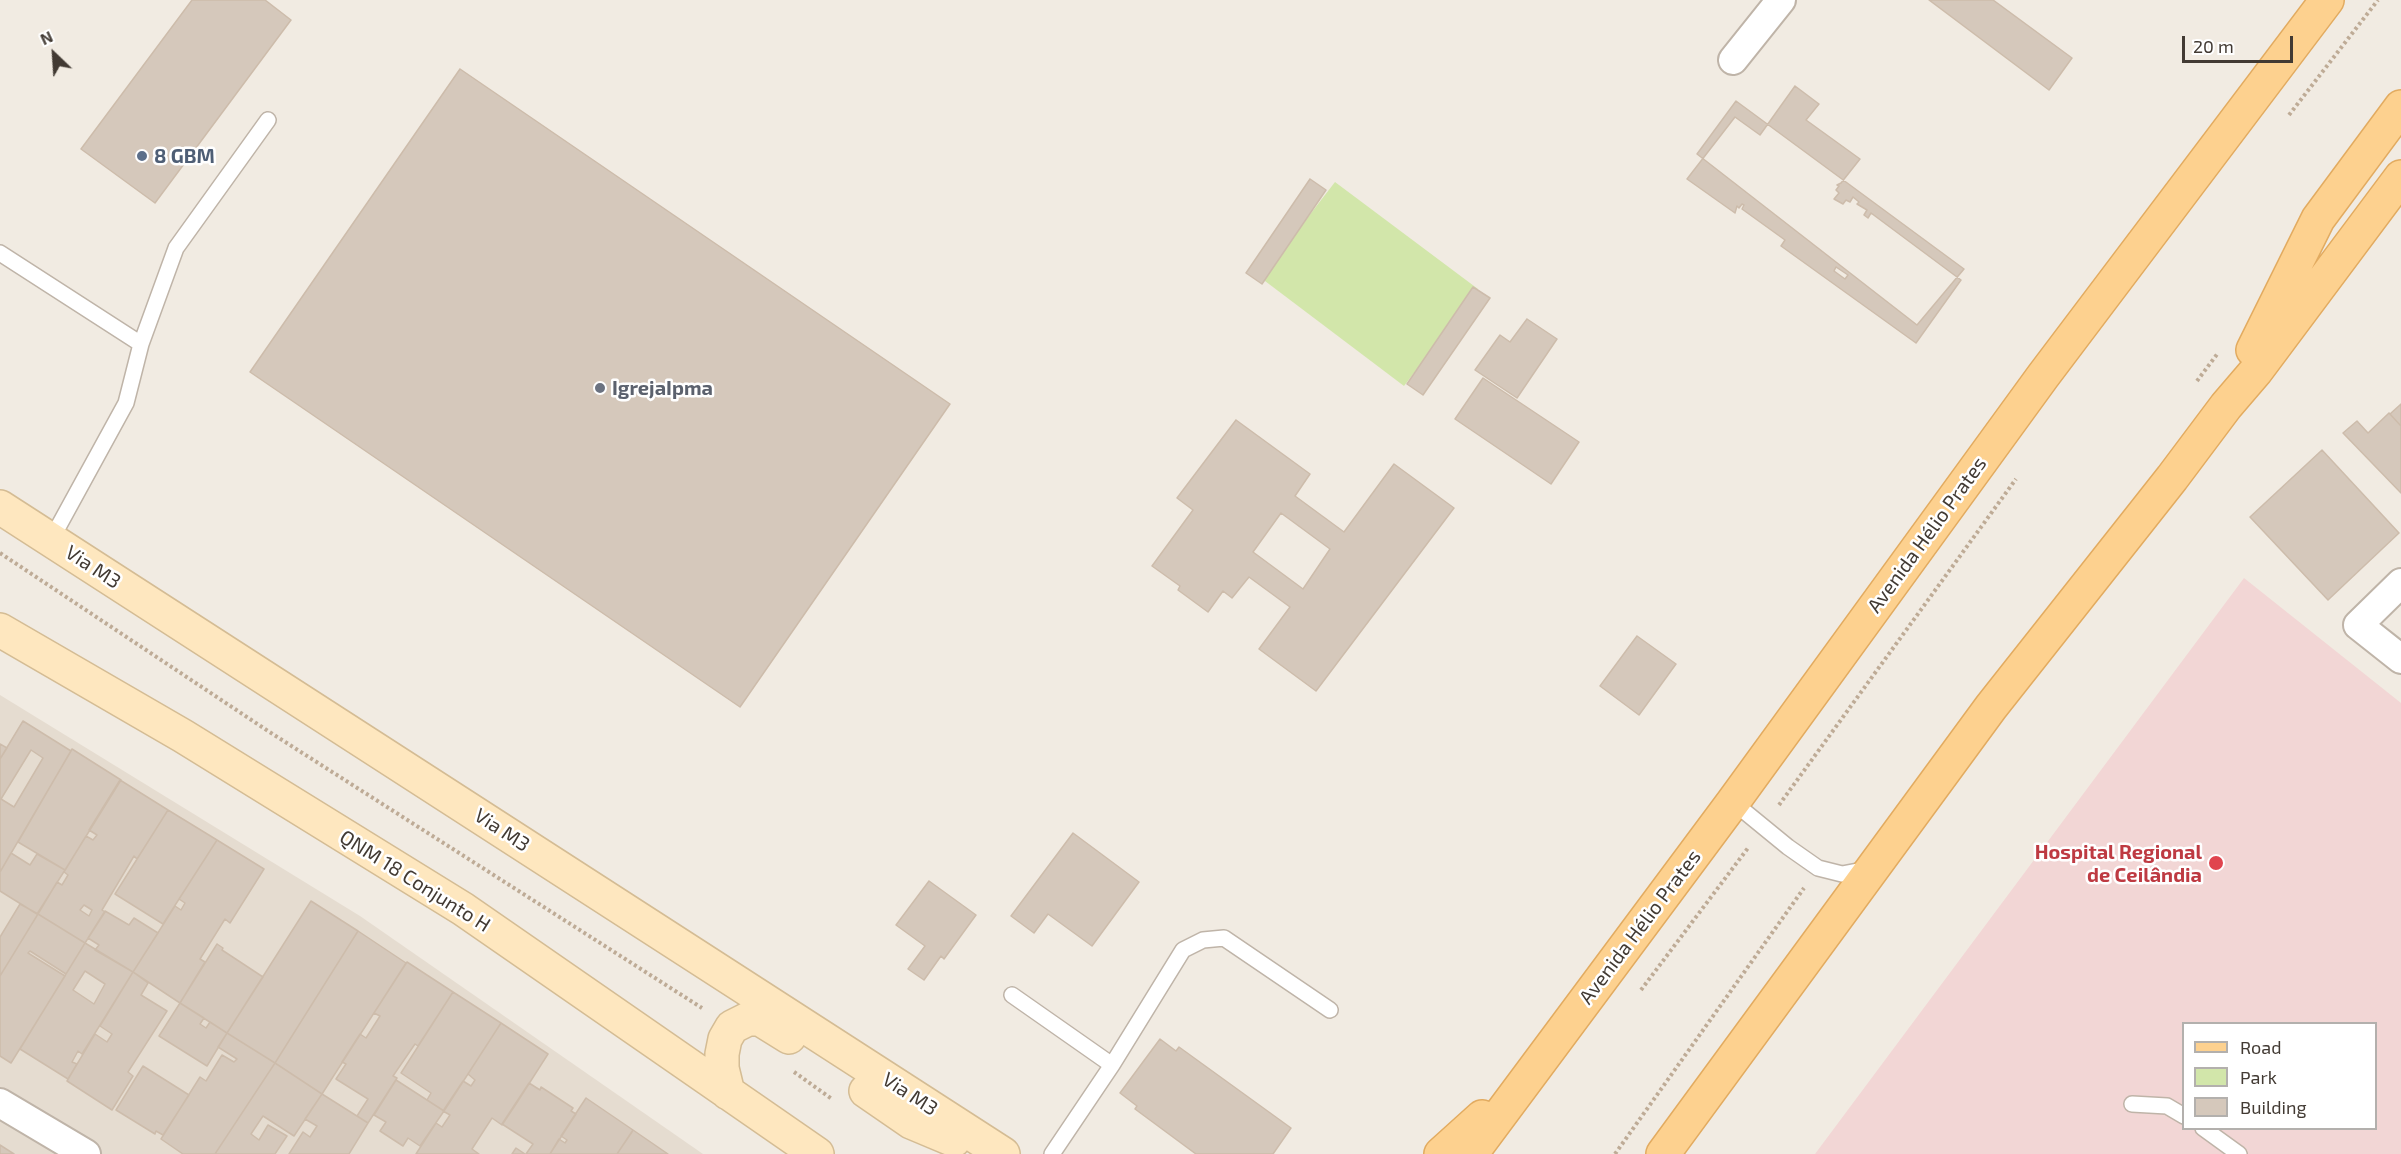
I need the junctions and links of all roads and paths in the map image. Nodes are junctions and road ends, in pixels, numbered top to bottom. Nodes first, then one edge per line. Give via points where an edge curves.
1 (1781, 0) edge
2 (2327, 0) edge
3 (2378, 0) edge
4 (1733, 60) dead end
5 (2401, 107) edge
6 (268, 120) dead end
7 (2282, 123) dead end
8 (2401, 177) edge
9 (0, 253) edge
10 (141, 344) junction
11 (2226, 406) junction
12 (2017, 478) dead end
13 (0, 507) edge
14 (51, 540) junction
15 (0, 554) edge
16 (2401, 583) edge
17 (0, 630) edge
18 (2401, 659) edge
19 (1733, 802) junction
20 (1764, 827) junction
21 (1871, 868) junction
22 (1012, 995) dead end
23 (1637, 995) dead end
24 (1330, 1010) dead end
25 (732, 1028) junction
26 (1112, 1065) junction
27 (788, 1067) dead end
28 (1531, 1074) junction
29 (728, 1092) junction
30 (834, 1101) dead end
31 (0, 1103) edge
32 (2132, 1104) dead end
33 (2182, 1115) edge
34 (2206, 1130) edge
35 (86, 1154) edge
36 (817, 1154) edge
37 (986, 1154) edge
38 (1004, 1154) edge
39 (1052, 1154) edge
40 (1441, 1154) edge
41 (1471, 1154) edge
42 (1663, 1154) edge
43 (2239, 1154) edge

1 - 4 street
2 - 19 main road, Avenida Hélio Prates via 2043,376
3 - 7 path
5 - 11 main road via 2318,219
6 - 10 lane via 177,248
8 - 11 main road
9 - 10 lane
10 - 14 lane via 126,403
11 - 21 main road
12 - 20 path
13 - 14 main road, Via M3
14 - 38 main road, Via M3
15 - 25 path
16 - 18 street via 2358,625
17 - 29 main road, QNM 18 Conjunto H via 183,736 463,909
19 - 20 lane
19 - 28 main road, Avenida Hélio Prates
20 - 21 lane via 1818,868 1842,874
20 - 23 path
21 - 42 main road
22 - 26 lane
24 - 26 lane via 1224,938 1203,940 1183,950
25 - 29 main road via 722,1054
25 - 37 main road via 748,1018 770,1023 911,1122
26 - 39 lane
27 - 30 path
28 - 40 main road, Avenida Hélio Prates
28 - 41 main road, Avenida Hélio Prates
29 - 36 main road, QNM 18 Conjunto H
31 - 35 street
32 - 33 lane via 2168,1106
34 - 43 lane

